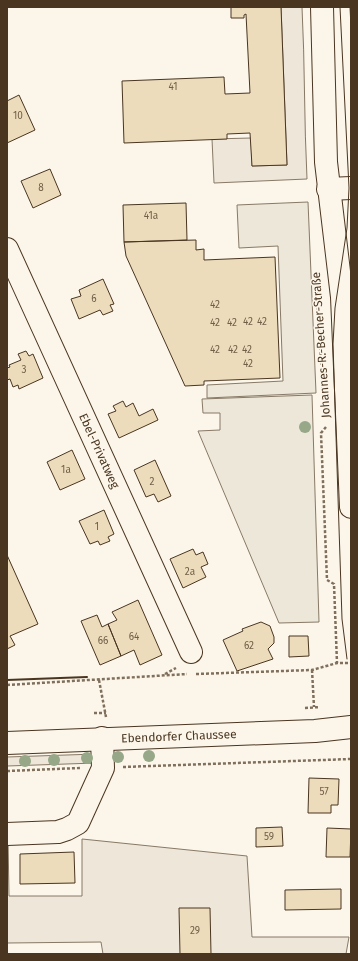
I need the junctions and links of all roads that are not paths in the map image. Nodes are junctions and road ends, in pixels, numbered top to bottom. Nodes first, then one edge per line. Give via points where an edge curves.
1 (322, 7) edge
2 (351, 188) edge
3 (328, 189) junction
4 (7, 249) edge
5 (351, 507) edge
6 (191, 652) dead end
7 (351, 727) edge
8 (104, 728) junction
9 (7, 742) edge
10 (7, 834) edge

1 - 3 street, Johannes-R.-Becher-Straße
2 - 3 street
3 - 5 street, Johannes-R.-Becher-Straße via 342,297
4 - 6 street, Ebel-Privatweg
7 - 8 street, Ebendorfer Chaussee via 315,731
8 - 9 street, Ebendorfer Chaussee
8 - 10 street via 103,768 82,818 74,826 53,833

